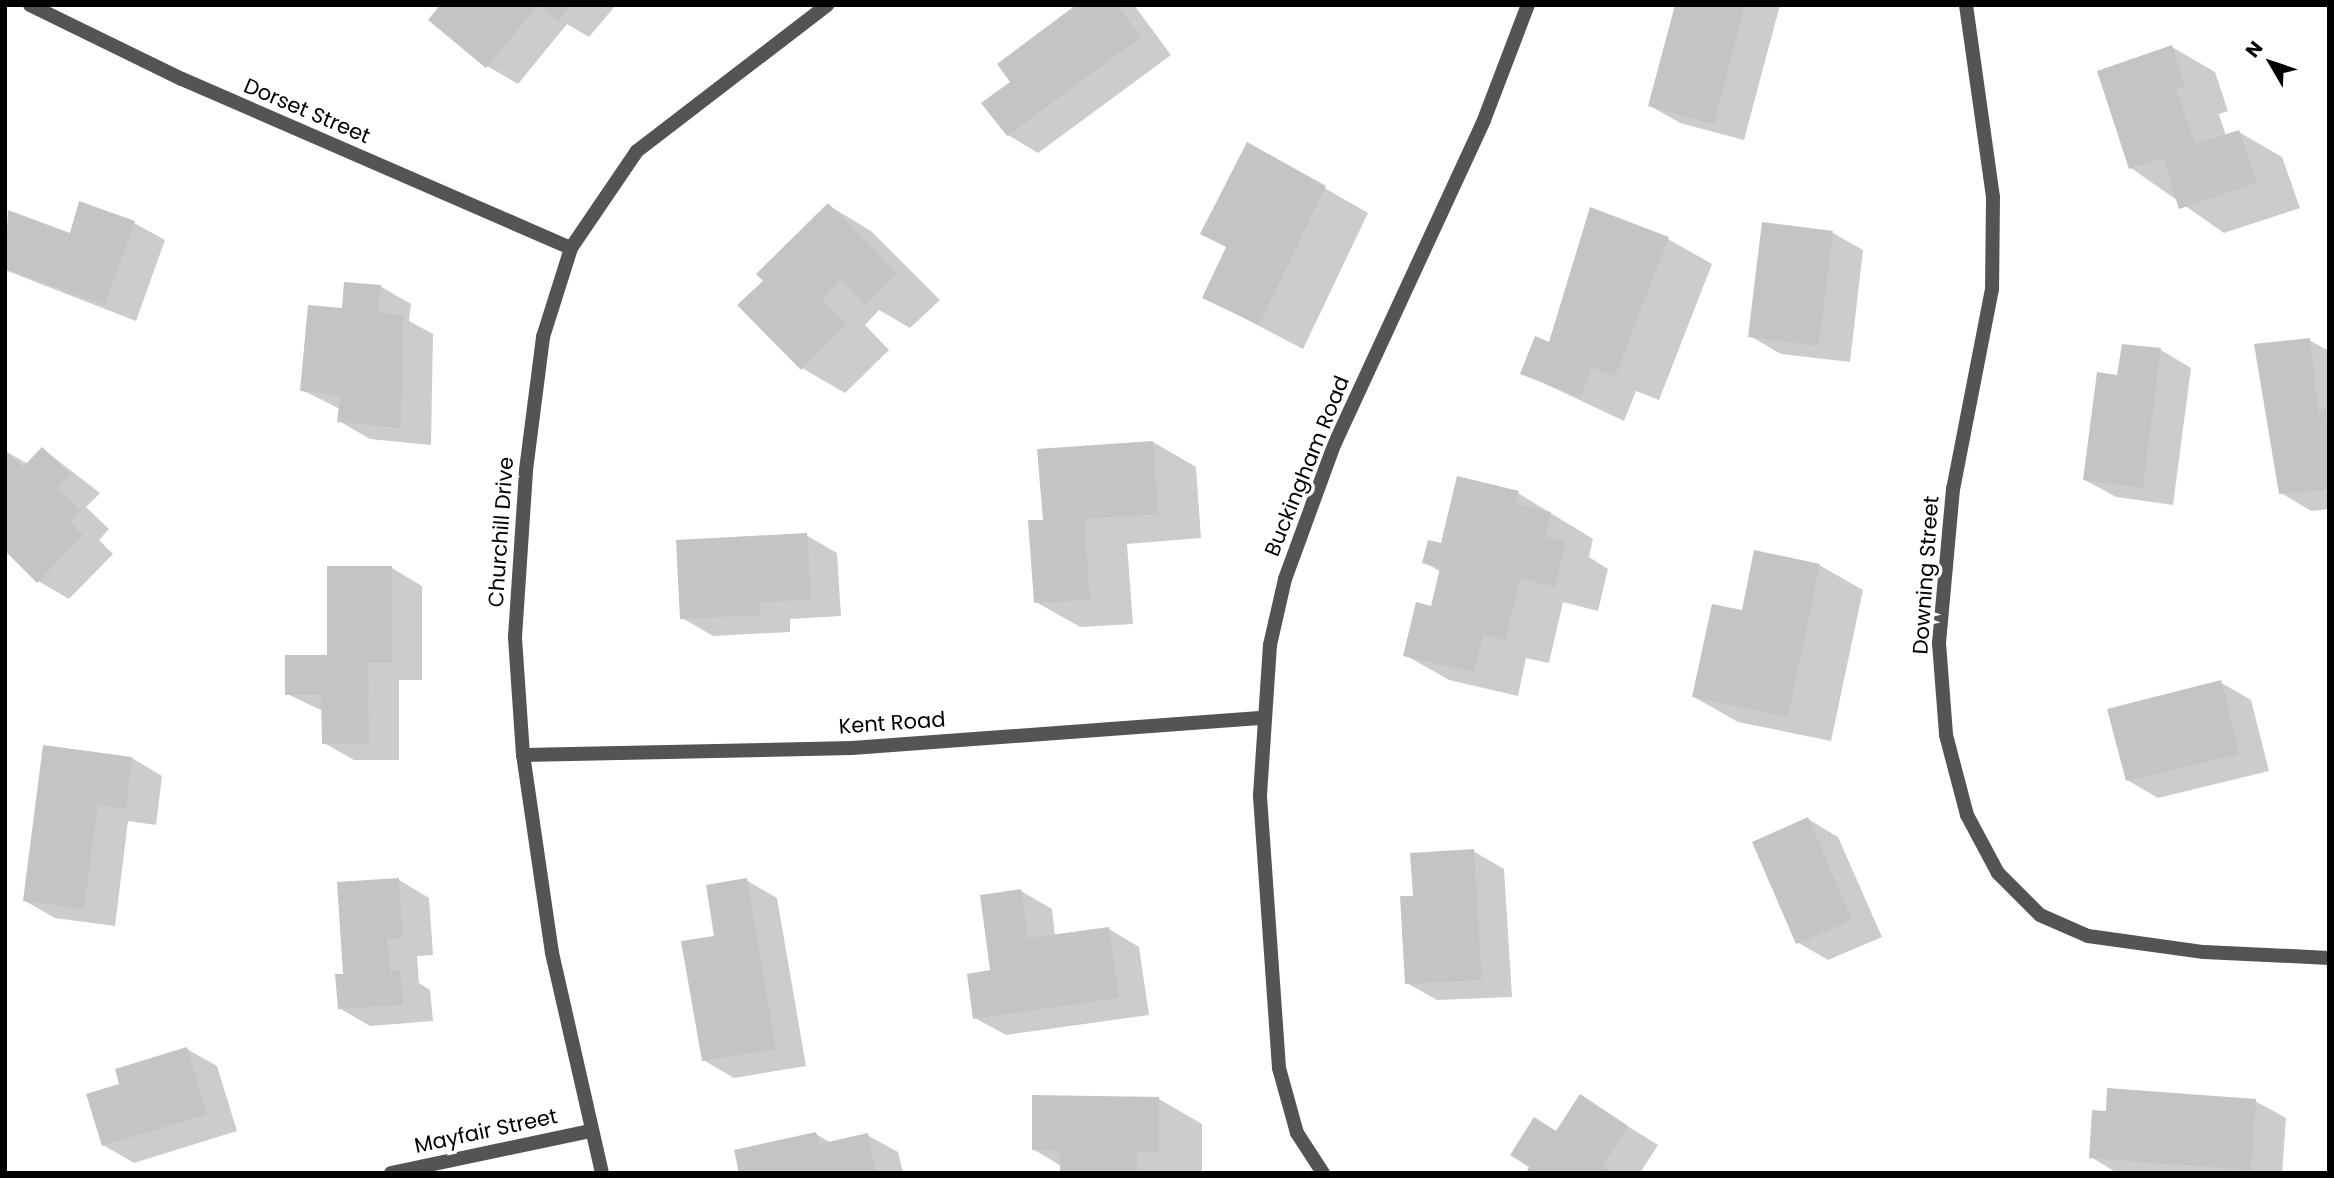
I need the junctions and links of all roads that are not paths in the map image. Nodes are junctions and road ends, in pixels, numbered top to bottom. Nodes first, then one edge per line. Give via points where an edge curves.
1 (30, 5) edge
2 (827, 5) edge
3 (1528, 5) edge
4 (1966, 5) edge
5 (571, 247) junction
6 (1263, 718) junction
7 (523, 755) junction
8 (2329, 958) edge
9 (590, 1131) junction
10 (391, 1173) edge
11 (602, 1173) edge
12 (1323, 1173) edge

1 - 5 street, Dorset Street via 182,79
2 - 5 street, Churchill Drive via 637,152
3 - 6 street, Buckingham Road via 1484,120 1305,516 1270,645
4 - 8 street, Downing Street via 1993,197 1992,289 1953,489 1939,643 1946,735 1967,815 1998,873 2031,906 2088,936 2204,952
5 - 7 street, Churchill Drive via 544,337 526,470 515,637
6 - 7 street, Kent Road via 852,748
6 - 12 street, Buckingham Road via 1263,870 1279,1068 1297,1133
7 - 9 street, Churchill Drive via 552,953
9 - 10 street, Mayfair Street
9 - 11 street, Churchill Drive

